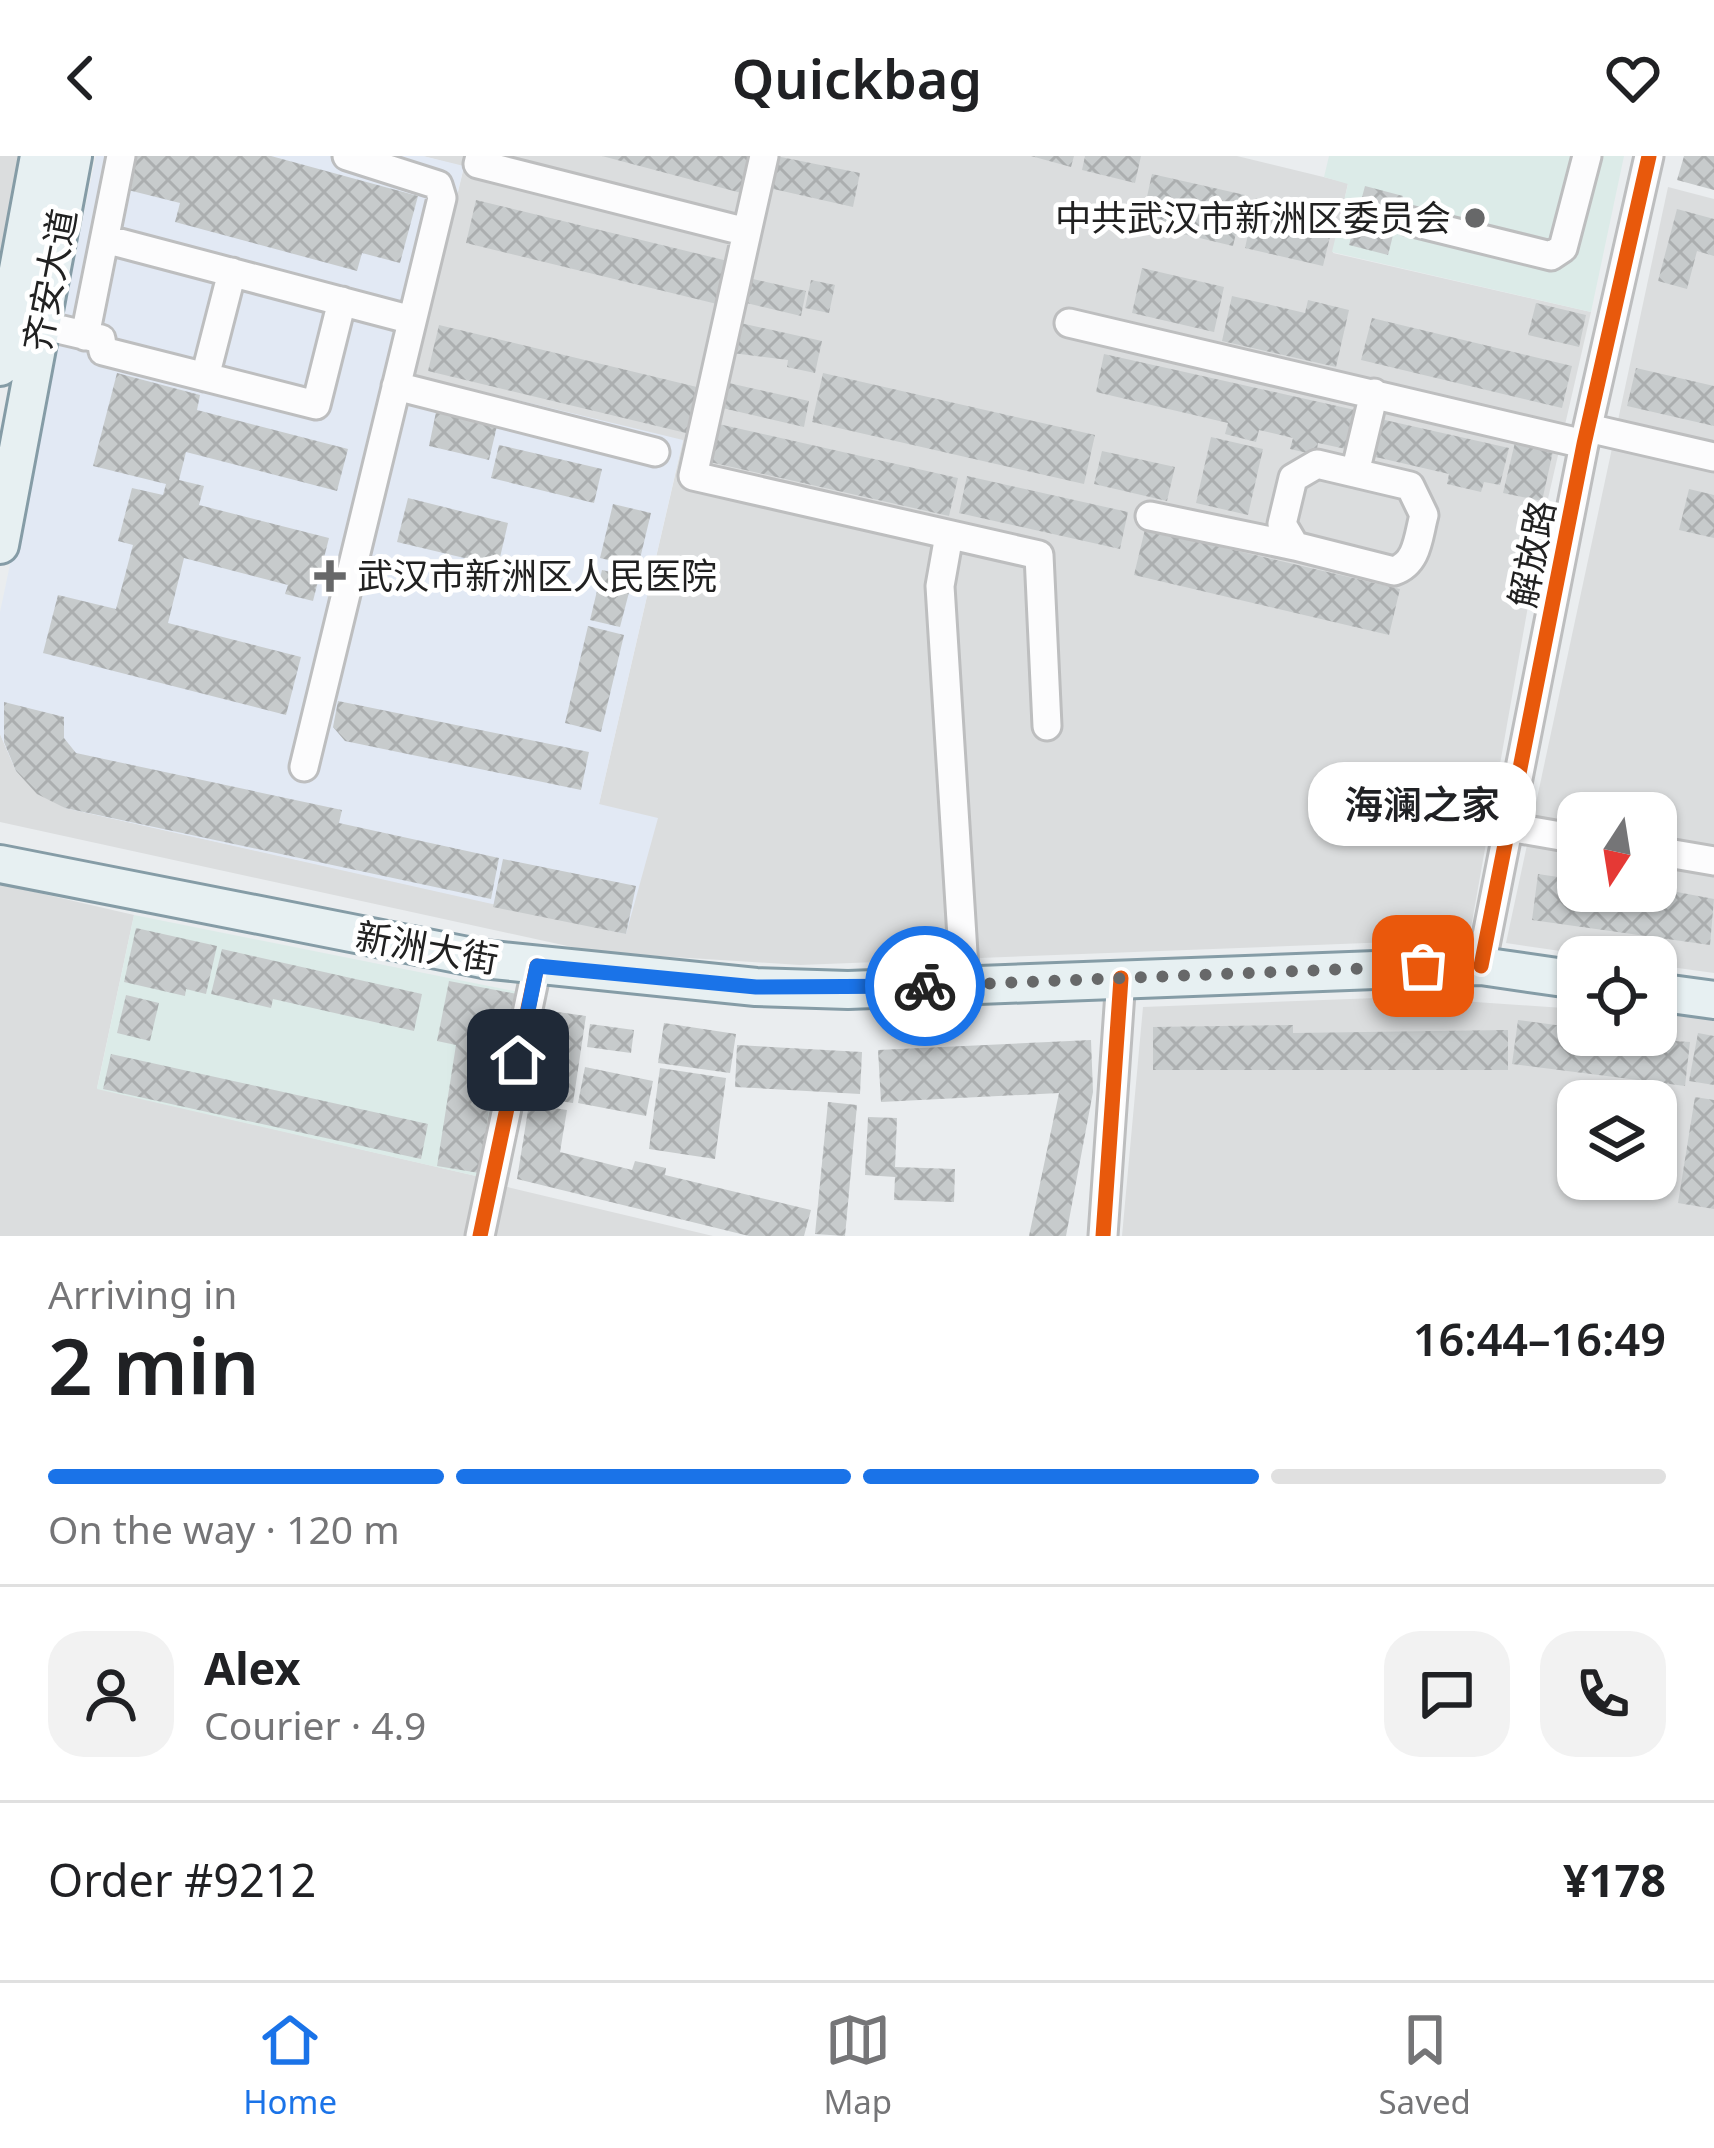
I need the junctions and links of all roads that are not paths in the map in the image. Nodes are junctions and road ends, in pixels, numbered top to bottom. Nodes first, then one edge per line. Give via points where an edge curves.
1 (39, 156) edge
2 (73, 156) edge
3 (121, 156) edge
4 (347, 156) edge
5 (480, 156) edge
6 (764, 156) edge
7 (1587, 156) edge
8 (1649, 156) edge
9 (1409, 221) dead end
10 (747, 232) junction
11 (105, 238) junction
12 (232, 272) junction
13 (342, 301) junction
14 (412, 320) junction
15 (1069, 323) dead end
16 (41, 325) junction
17 (85, 336) junction
18 (0, 367) edge
19 (205, 376) junction
20 (396, 386) junction
21 (1374, 393) junction
22 (1586, 436) junction
23 (655, 452) dead end
24 (1714, 457) edge
25 (1354, 473) junction
26 (1150, 516) dead end
27 (949, 535) junction
28 (0, 545) edge
29 (1295, 546) junction
30 (1047, 726) dead end
31 (304, 767) dead end
32 (1509, 827) junction
33 (1557, 835) edge
34 (1677, 855) edge
35 (1714, 861) edge
36 (0, 864) edge
37 (537, 966) junction
38 (1481, 966) junction
39 (1557, 977) edge
40 (1121, 978) junction
41 (965, 985) junction
42 (1677, 995) edge
43 (1714, 1000) edge
44 (480, 1236) edge
45 (1103, 1236) edge

1 - 18 main road, 齐安大道
2 - 16 main road, 齐安大道
3 - 11 street
4 - 14 street via 438,185 442,198
5 - 10 street via 478,164
6 - 10 street
7 - 9 street via 1563,248 1551,256
8 - 22 street, 解放路
10 - 27 street via 693,476
11 - 12 street
11 - 17 street
12 - 13 street
12 - 19 street
13 - 14 street
13 - 19 street via 316,405
14 - 20 street
15 - 21 street
16 - 17 street
16 - 28 main road, 齐安大道
17 - 19 street via 100,339 103,351
20 - 23 street
20 - 31 street
21 - 22 street
21 - 25 street
22 - 24 street
22 - 32 street, 解放路
25 - 29 street via 1317,464 1293,478 1282,524
25 - 29 street via 1410,487 1418,497 1424,515 1413,560 1394,571
26 - 29 street
27 - 30 street via 1039,555
27 - 41 street via 940,586
32 - 33 street
32 - 38 street, 解放路
34 - 35 street
36 - 37 main road, 新洲大街
37 - 41 main road, 新洲大街 via 756,987
37 - 44 street
38 - 39 main road, 新洲大街
38 - 40 main road, 新洲大街
40 - 41 main road, 新洲大街
40 - 45 street
42 - 43 main road

